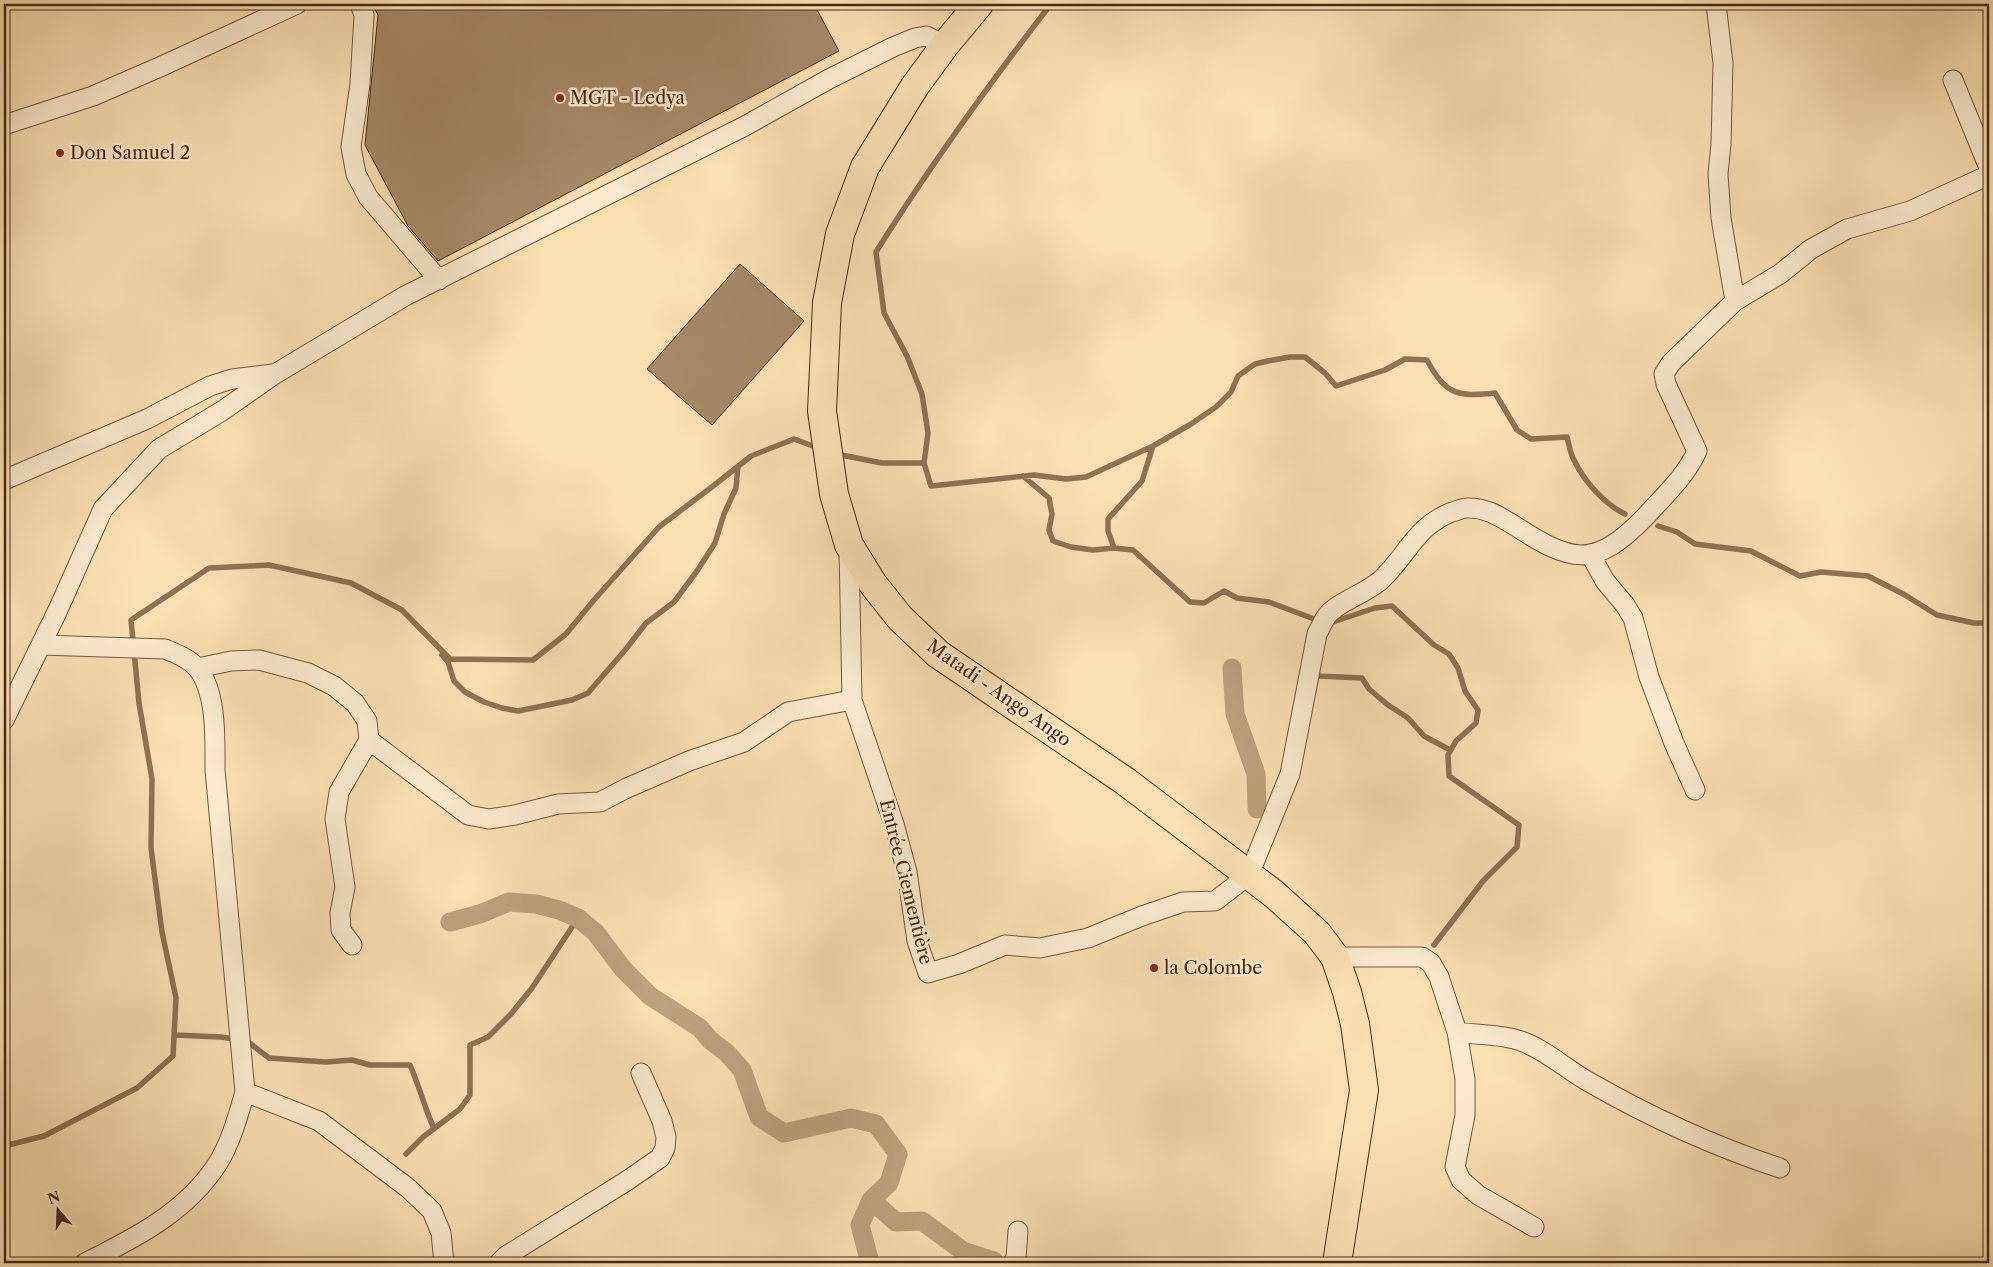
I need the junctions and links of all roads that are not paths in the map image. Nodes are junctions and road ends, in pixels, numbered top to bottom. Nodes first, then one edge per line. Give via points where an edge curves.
1 (297, 4) edge
2 (360, 4) edge
3 (979, 4) edge
4 (1716, 4) edge
5 (945, 45) junction
6 (1953, 80) dead end
7 (4, 125) edge
8 (1989, 168) edge
9 (1989, 175) edge
10 (439, 280) junction
11 (1735, 301) junction
12 (275, 374) junction
13 (4, 480) edge
14 (849, 545) junction
15 (1590, 554) junction
16 (41, 644) junction
17 (198, 668) junction
18 (852, 700) junction
19 (4, 720) edge
20 (369, 740) junction
21 (1695, 790) dead end
22 (1249, 875) junction
23 (352, 945) dead end
24 (1334, 957) junction
25 (1457, 1032) junction
26 (641, 1073) dead end
27 (245, 1092) junction
28 (1780, 1168) dead end
29 (1534, 1227) dead end
30 (1018, 1231) dead end
31 (84, 1263) edge
32 (444, 1263) edge
33 (499, 1263) edge
34 (1013, 1263) edge
35 (1338, 1263) edge

1 - 7 street via 93,96
2 - 10 street via 364,15 352,147 356,174 368,197
3 - 5 highway, Matadi - Ango Ango
4 - 11 street via 1723,63 1718,174 1720,209
5 - 10 street via 926,36 893,47 745,126
5 - 14 highway, Matadi - Ango Ango via 915,86 865,167 840,234 827,303 822,411 834,494
6 - 8 street
9 - 11 street via 1910,211 1847,229 1811,249 1780,274
10 - 12 street via 406,296
11 - 15 street via 1671,362 1664,374 1697,451 1691,464 1633,529 1610,548
12 - 13 street via 232,378 210,386 148,419
12 - 16 street via 159,449 103,509
14 - 18 street, Entrée Ciementière
14 - 22 highway, Matadi - Ango Ango via 873,584 900,618 938,654 1125,781
15 - 21 street via 1605,582 1633,618 1649,677
15 - 22 street via 1566,554 1542,544 1490,511 1465,508 1438,518 1414,538 1393,568 1374,587 1327,616 1318,634 1290,774
16 - 17 street via 166,649
16 - 19 street
17 - 20 street via 231,661 259,660 308,673 334,686 355,703 367,721
17 - 27 street via 207,686 214,722 215,770
18 - 20 street via 788,712 744,742 689,761 600,802 558,804 489,819 468,815
18 - 22 street, Entrée Ciementière via 894,824 907,872 917,941 928,973 1004,945 1040,948 1069,942 1088,938 1182,902 1215,901
20 - 23 street via 339,792 335,819 345,887 340,913 341,930
22 - 24 highway, Matadi - Ango Ango via 1317,933
24 - 25 street via 1422,957 1431,963 1438,977
24 - 35 highway, Matadi - Ango Ango via 1355,1024 1364,1090
25 - 28 street via 1533,1045 1588,1082 1680,1130
25 - 29 street via 1465,1079 1465,1115 1455,1167 1461,1180 1478,1195
26 - 33 street via 666,1137 660,1158
27 - 31 street via 234,1130 199,1189 165,1218 129,1241
27 - 32 street via 319,1121 408,1188 432,1211 441,1233
30 - 34 street

